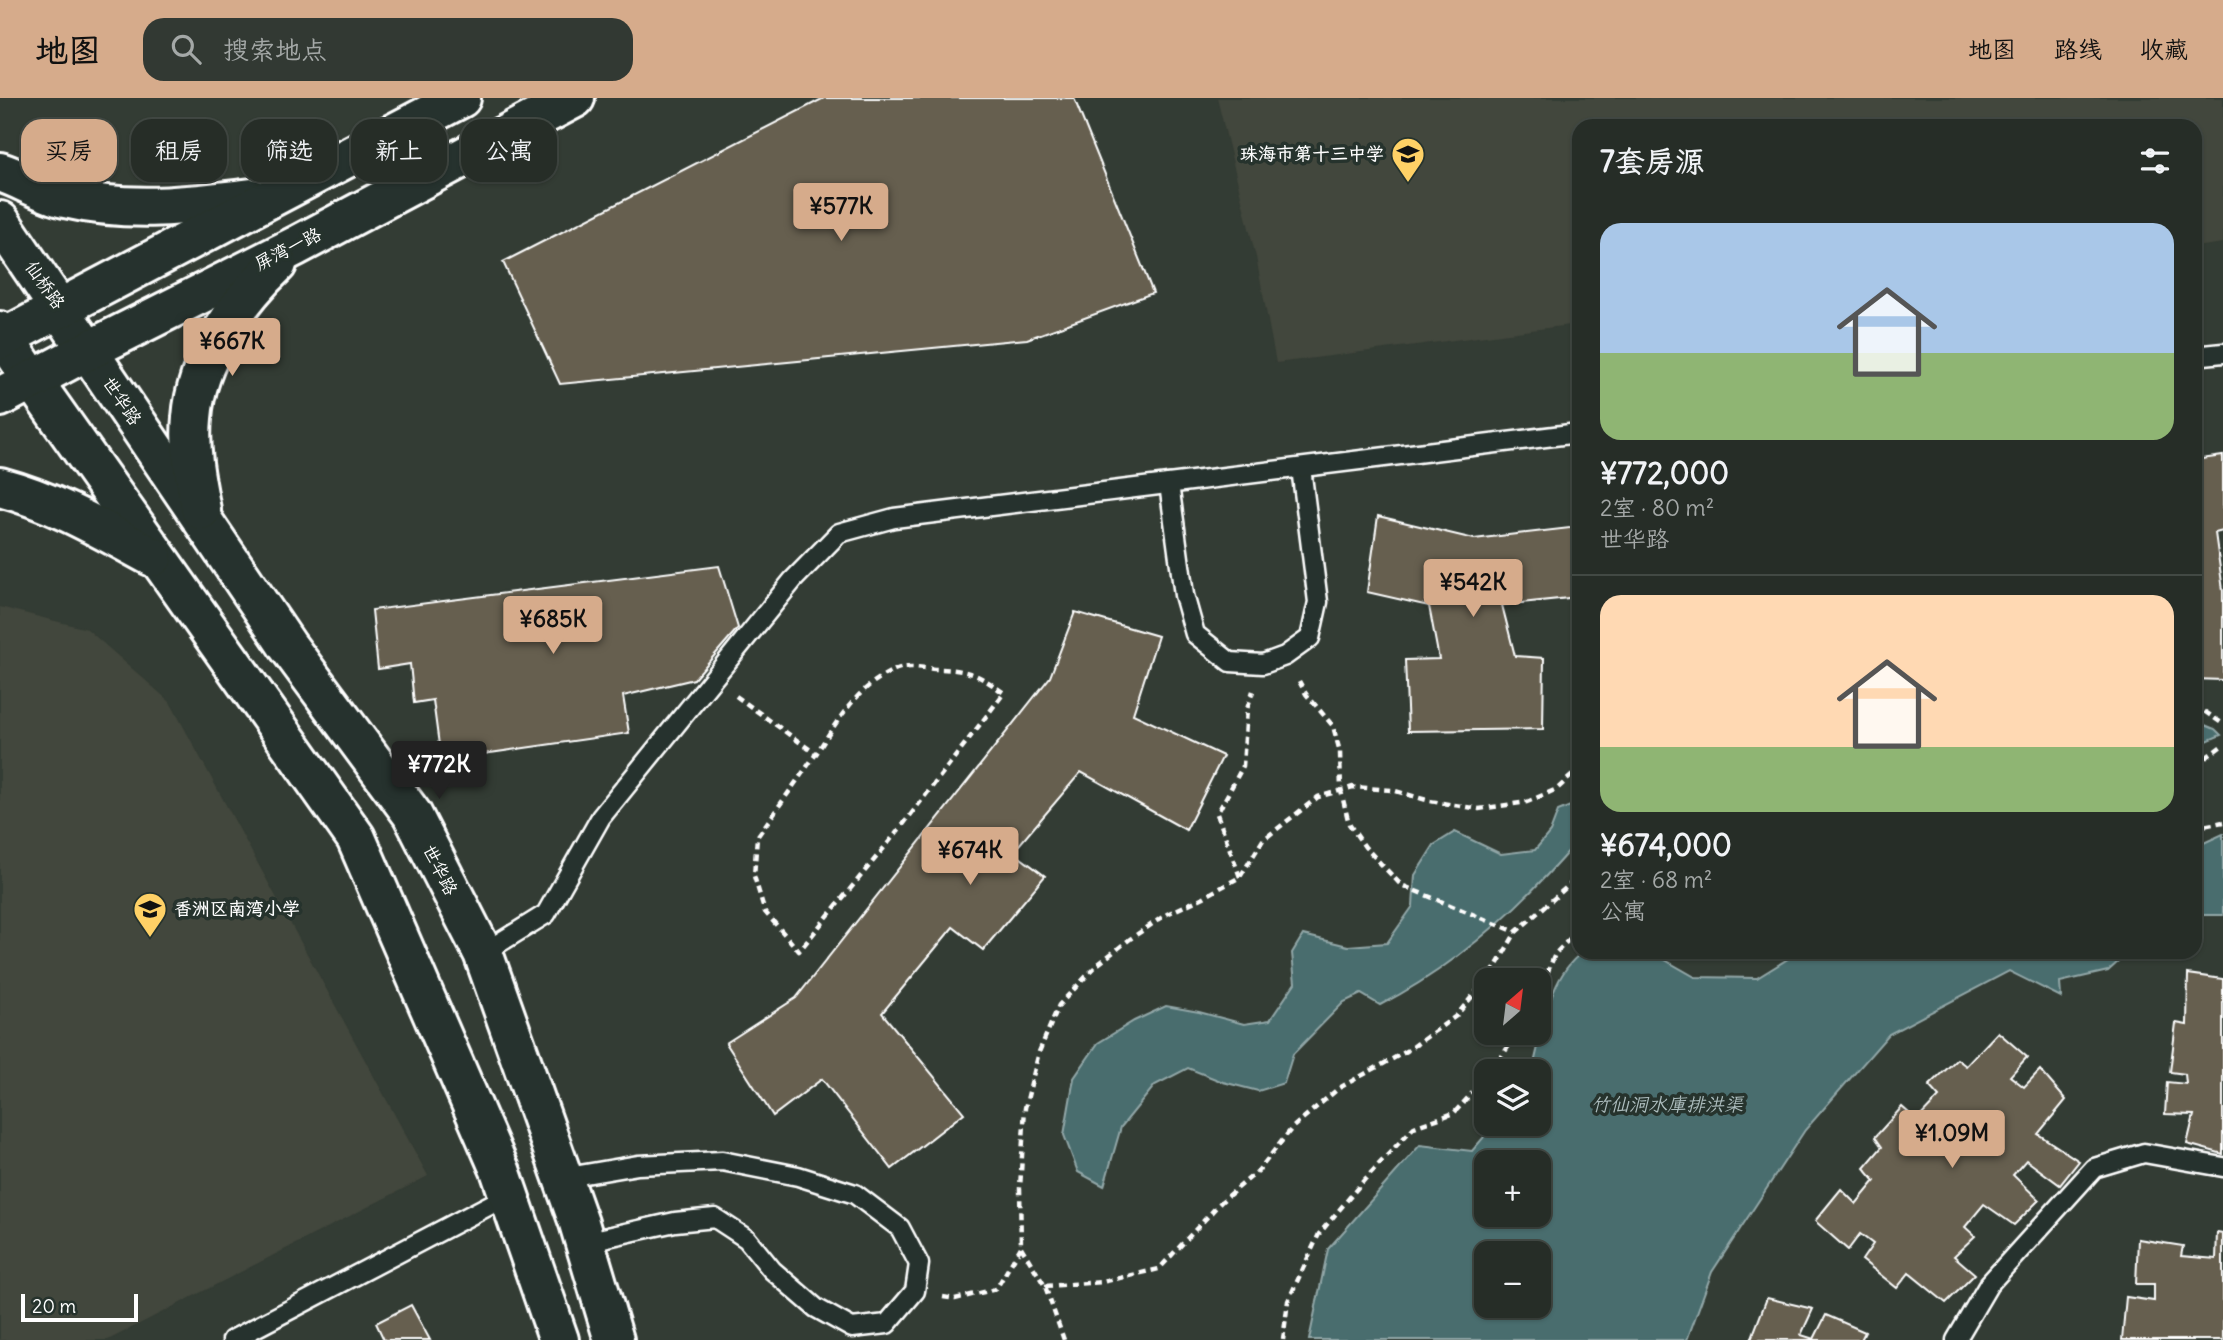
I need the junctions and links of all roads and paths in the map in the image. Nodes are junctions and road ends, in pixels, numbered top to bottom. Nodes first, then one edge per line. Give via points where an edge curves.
1 (461, 98) edge
2 (575, 98) edge
3 (0, 172) edge
4 (275, 195) junction
5 (0, 221) edge
6 (296, 246) junction
7 (61, 308) junction
8 (2, 336) edge
9 (87, 351) junction
10 (2223, 353) edge
11 (2202, 355) edge
12 (17, 389) edge
13 (1572, 434) edge
14 (1301, 468) junction
15 (1169, 484) junction
16 (0, 487) edge
17 (203, 522) junction
18 (160, 561) junction
19 (1285, 656) junction
20 (1264, 664) junction
21 (712, 679) junction
22 (2202, 710) edge
23 (2223, 724) edge
24 (2223, 745) edge
25 (816, 754) junction
26 (2202, 760) edge
27 (1572, 775) edge
28 (1340, 791) junction
29 (2223, 822) edge
30 (2202, 826) edge
31 (1240, 877) junction
32 (1572, 882) edge
33 (1516, 932) junction
34 (1572, 936) edge
35 (483, 953) junction
36 (1549, 968) edge
37 (1474, 1090) edge
38 (2223, 1167) edge
39 (562, 1178) junction
40 (509, 1195) junction
41 (584, 1242) junction
42 (1021, 1247) junction
43 (1045, 1286) junction
44 (915, 1291) junction
45 (232, 1340) edge
46 (559, 1340) edge
47 (614, 1340) edge
48 (1064, 1340) edge
49 (1283, 1340) edge
50 (1956, 1340) edge

1 - 4 street
2 - 6 street, 屏湾一路
3 - 4 street via 62,197 113,206 162,208
4 - 7 street
5 - 7 street, 仙桥路
6 - 9 street, 屏湾一路
6 - 17 street via 257,283 227,323 204,368 192,416
7 - 8 street
7 - 9 street, 仙桥路
8 - 12 street
9 - 12 street, 屏湾一路
9 - 17 street, 世华路
10 - 11 lane
12 - 18 street
13 - 14 lane
14 - 15 lane
14 - 19 lane via 1318,602 1310,638
15 - 20 lane via 1184,595 1195,634 1230,662
15 - 21 lane via 894,518 839,533 793,580
16 - 18 street via 35,496 81,517
17 - 35 street, 世华路 via 412,814
18 - 40 street via 356,838
19 - 20 lane
19 - 28 path via 1306,694 1333,726 1340,752
20 - 31 path via 1247,709 1243,766 1217,814
21 - 25 path
21 - 35 lane via 601,817 546,914
22 - 23 path
24 - 26 path
25 - 25 path via 757,837 754,876 765,912 799,951 1004,693 979,674 899,668 863,690
27 - 28 path via 1557,789 1527,802 1479,809 1392,790
28 - 31 path via 1318,797 1284,822 1264,841
28 - 33 path via 1349,824 1401,886
29 - 30 path
31 - 42 path via 1167,914 1130,939 1059,1005 1039,1052 1025,1108
32 - 33 path
33 - 43 path via 1494,970 1456,1016 1407,1051 1339,1088 1293,1127 1258,1171 1221,1202 1159,1269 1102,1282
34 - 36 path via 1555,954
35 - 39 street, 世华路
37 - 49 path via 1454,1113 1414,1127 1319,1234 1289,1301
38 - 50 lane via 2144,1153 2094,1168 1989,1284
39 - 41 street, 世华路
39 - 44 lane via 638,1165 722,1161 799,1176 855,1194 900,1228 919,1264
40 - 45 lane
40 - 46 street
41 - 44 lane via 715,1218 747,1239 772,1270 816,1308 852,1328 887,1324
41 - 47 street, 世华路
42 - 43 path
42 - 44 path via 996,1289 955,1299
43 - 48 path

